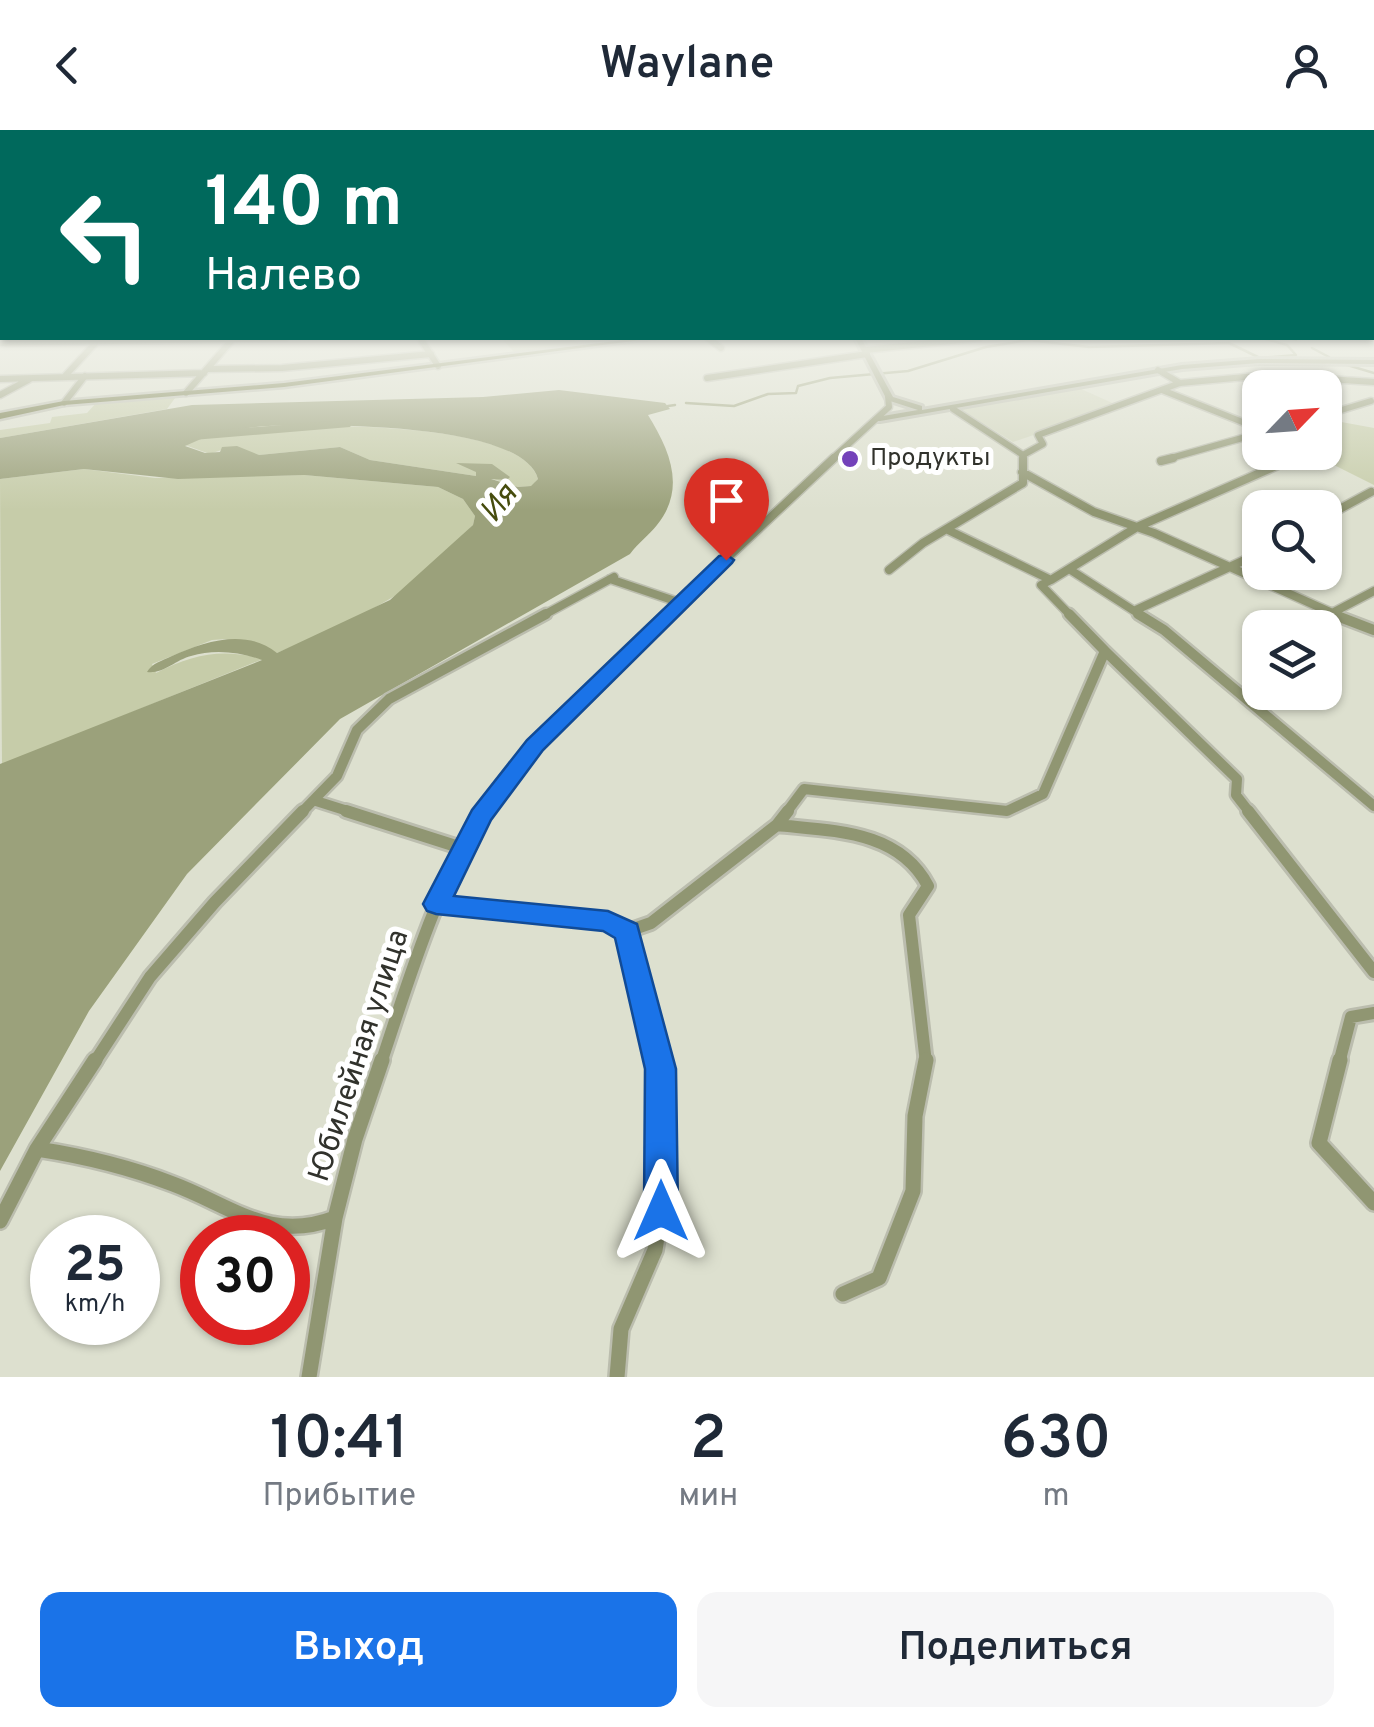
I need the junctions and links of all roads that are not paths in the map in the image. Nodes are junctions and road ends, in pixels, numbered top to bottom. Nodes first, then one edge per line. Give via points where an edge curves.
1 (71, 394) edge
2 (171, 394) edge
3 (1027, 394) edge
4 (1150, 394) edge
5 (1172, 394) edge
6 (888, 396) joint
7 (1371, 402) dead end
8 (64, 403) junction
9 (953, 408) junction
10 (931, 409) junction
11 (1342, 411) edge
12 (0, 416) edge
13 (880, 419) junction
14 (1242, 424) edge
15 (1242, 437) edge
16 (1023, 455) junction
17 (1161, 462) dead end
18 (1265, 470) edge
19 (1022, 472) junction
20 (1371, 492) dead end
21 (1342, 508) edge
22 (1137, 527) junction
23 (948, 530) junction
24 (1242, 563) edge
25 (1070, 569) junction
26 (1231, 569) junction
27 (888, 570) dead end
28 (1052, 580) junction
29 (1374, 592) edge
30 (681, 602) junction
31 (1136, 610) junction
32 (1328, 610) edge
33 (1338, 610) edge
34 (1342, 616) edge
35 (1374, 630) edge
36 (1105, 651) junction
37 (316, 801) junction
38 (1374, 806) edge
39 (777, 825) junction
40 (462, 848) junction
41 (436, 904) junction
42 (628, 932) junction
43 (1374, 972) edge
44 (1374, 1013) edge
45 (38, 1149) junction
46 (1374, 1202) edge
47 (335, 1218) junction
48 (0, 1222) edge
49 (844, 1294) dead end
50 (309, 1377) edge
51 (616, 1377) edge

1 - 8 street
2 - 8 main road
3 - 9 street
4 - 16 street via 1038,435 1044,444
5 - 14 street
6 - 10 street
6 - 13 street
7 - 11 street
8 - 12 main road
9 - 10 street
9 - 16 street
10 - 13 street
13 - 30 street, Юбилейная улица
15 - 17 street
16 - 19 street
18 - 22 street
19 - 22 street via 1094,512
19 - 23 street via 1020,488
20 - 21 street
22 - 25 street
22 - 26 street
23 - 27 street
23 - 28 street
24 - 26 street
25 - 28 street
25 - 31 street
26 - 31 street
26 - 32 street
28 - 36 street via 1041,586
29 - 33 street
30 - 37 street via 612,578 389,699 357,730 338,776
30 - 40 street, Юбилейная улица via 535,745
31 - 38 street
34 - 35 street
36 - 39 street via 1043,794 1007,812 804,788
36 - 43 street via 1237,779 1236,795
37 - 40 street
37 - 45 street via 150,977
39 - 42 street via 651,923
39 - 49 street via 874,840 916,861 928,886 910,915 927,1070 915,1116 913,1190 880,1278
40 - 41 street, Юбилейная улица
41 - 42 street via 608,922
41 - 47 street, Юбилейная улица
42 - 51 street via 660,1069 661,1211 654,1250 620,1329
44 - 46 street via 1351,1017 1319,1143
45 - 47 street via 110,1162 284,1228 314,1230
45 - 48 street
47 - 50 street, Юбилейная улица

